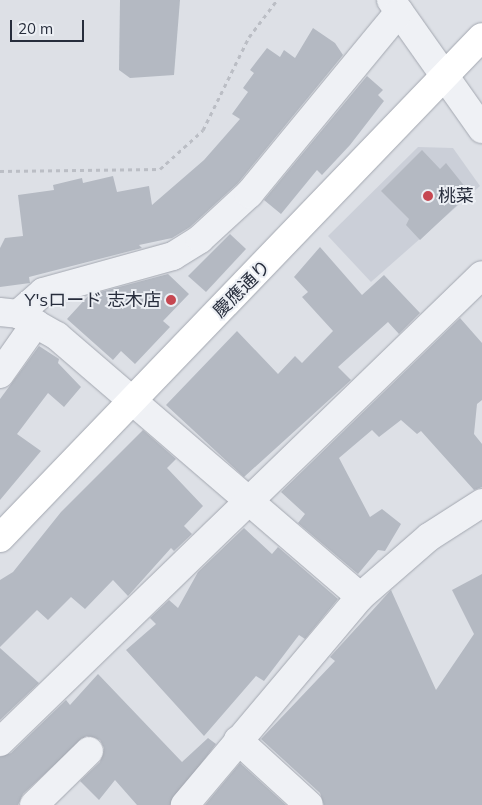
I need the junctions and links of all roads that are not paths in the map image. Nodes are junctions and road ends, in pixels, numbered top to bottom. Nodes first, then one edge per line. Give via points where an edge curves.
1 (395, 6) edge
2 (482, 37) edge
3 (445, 78) junction
4 (482, 129) edge
5 (482, 274) edge
6 (18, 316) edge
7 (0, 374) edge
8 (134, 400) junction
9 (249, 498) junction
10 (482, 503) edge
11 (0, 538) edge
12 (360, 596) junction
13 (238, 740) junction
14 (0, 742) edge
15 (89, 751) dead end
16 (34, 805) edge
17 (185, 805) edge
18 (309, 805) edge

1 - 3 street
1 - 6 street via 249,194 200,239 173,256 43,292
2 - 3 main road, 慶應通り
3 - 4 street
3 - 8 main road, 慶應通り
5 - 9 street
6 - 7 street
6 - 8 street
8 - 9 street
8 - 11 main road, 慶應通り
9 - 12 street
9 - 14 street
10 - 12 street via 429,537
12 - 13 street
13 - 17 street
13 - 18 street
15 - 16 street

